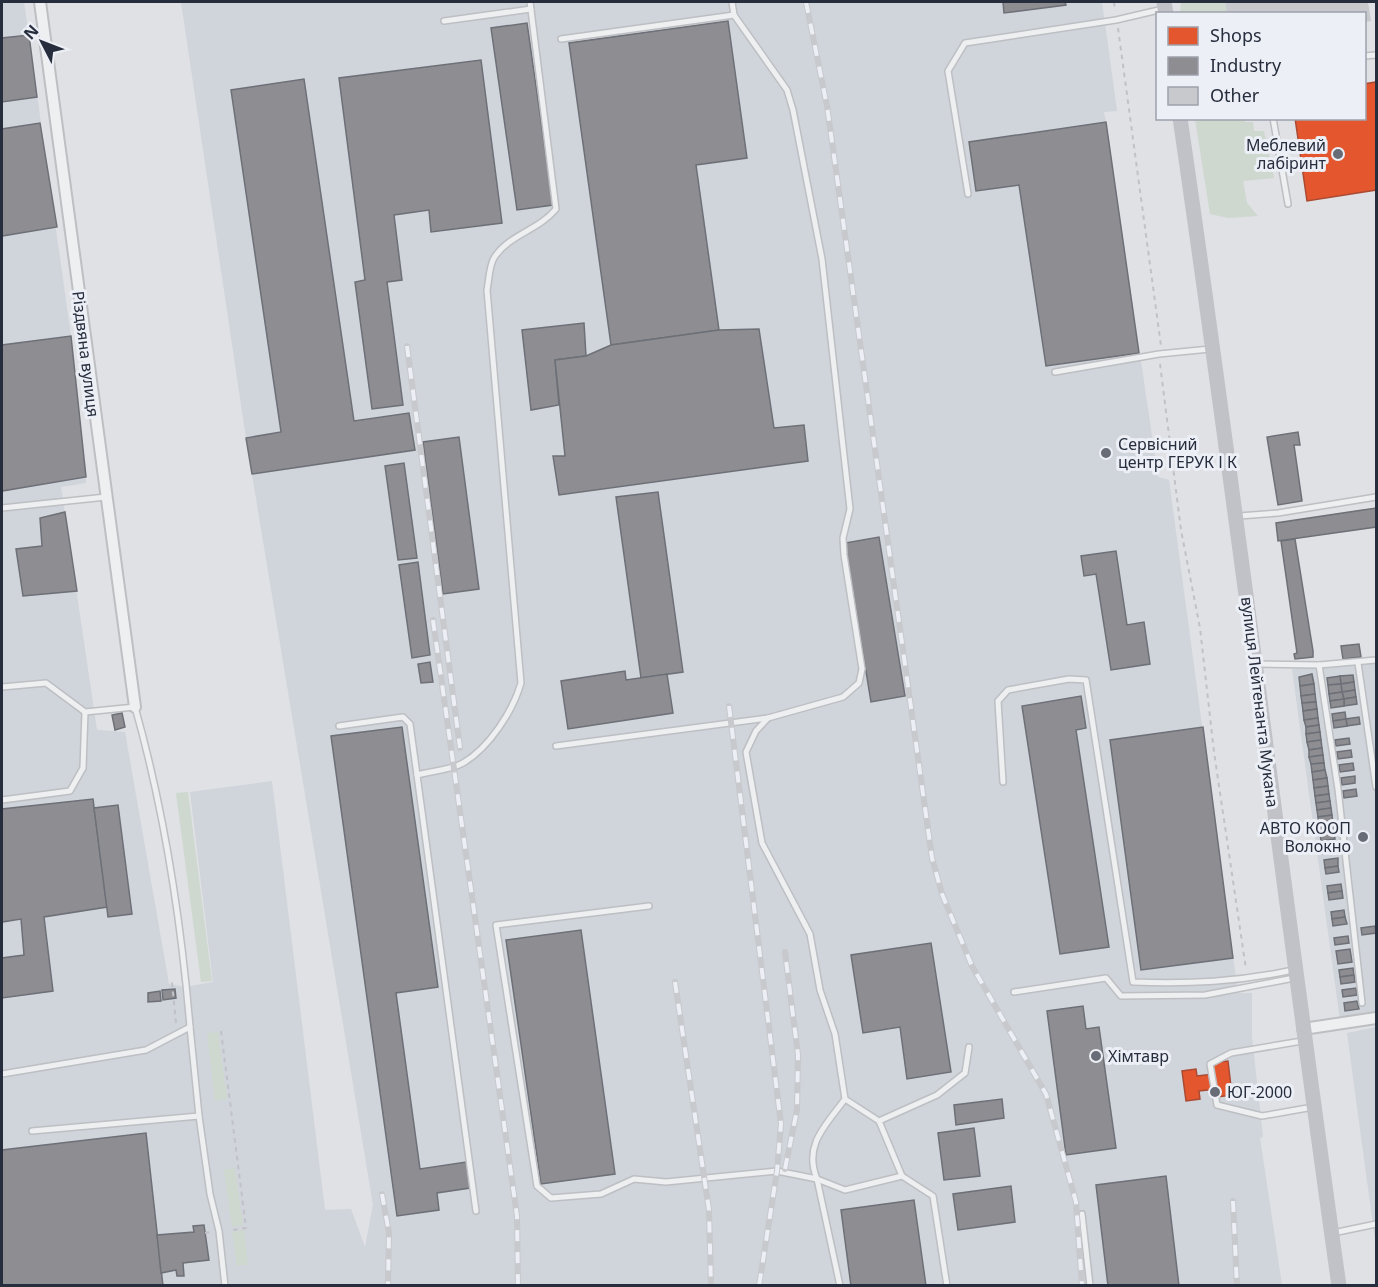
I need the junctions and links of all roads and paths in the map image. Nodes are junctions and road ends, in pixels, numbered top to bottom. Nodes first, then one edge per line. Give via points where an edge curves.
1 (40, 2) edge
2 (530, 2) edge
3 (732, 2) edge
4 (1114, 2) edge
5 (1165, 8) edge
6 (531, 9) junction
7 (734, 15) junction
8 (1116, 20) junction
9 (444, 21) dead end
10 (561, 39) dead end
11 (1180, 120) edge
12 (1273, 120) edge
13 (968, 194) dead end
14 (1288, 204) dead end
15 (1214, 349) junction
16 (1159, 354) junction
17 (1055, 372) dead end
18 (106, 497) junction
19 (1377, 497) edge
20 (2, 508) edge
21 (1236, 517) junction
22 (1377, 660) edge
23 (1358, 663) junction
24 (1255, 664) junction
25 (1319, 665) junction
26 (2, 687) edge
27 (135, 706) junction
28 (85, 712) junction
29 (768, 718) junction
30 (339, 726) dead end
31 (556, 746) dead end
32 (417, 775) junction
33 (1002, 782) dead end
34 (1377, 788) edge
35 (2, 800) edge
36 (649, 906) dead end
37 (1295, 974) junction
38 (1248, 979) junction
39 (185, 981) junction
40 (1014, 992) dead end
41 (1362, 1003) dead end
42 (1377, 1018) edge
43 (176, 1023) dead end
44 (190, 1027) junction
45 (221, 1031) dead end
46 (1303, 1035) junction
47 (969, 1047) dead end
48 (2, 1074) edge
49 (845, 1099) junction
50 (1314, 1107) junction
51 (199, 1116) junction
52 (879, 1121) junction
53 (32, 1131) dead end
54 (902, 1176) junction
55 (817, 1179) junction
56 (476, 1211) dead end
57 (1082, 1214) dead end
58 (1377, 1224) edge
59 (233, 1230) dead end
60 (211, 1232) dead end
61 (205, 1233) dead end
62 (1332, 1233) junction
63 (225, 1286) edge
64 (840, 1286) edge
65 (947, 1286) edge
66 (1090, 1286) edge
67 (1339, 1286) edge

1 - 18 street, Різдвяна вулиця
2 - 6 lane
3 - 7 lane
4 - 8 path
5 - 8 lane
6 - 9 lane
6 - 32 lane via 556,209 546,222 507,244 493,259 487,290 521,683 516,699 482,748 462,764
7 - 10 lane
7 - 29 lane via 787,90 820,248 850,509 843,538 844,555 862,669 859,683 843,697
8 - 13 lane via 965,43 948,70
8 - 16 path via 1160,337
11 - 15 main road, вулиця Лейтенанта Мукана
12 - 14 lane
15 - 16 lane
15 - 21 main road, вулиця Лейтенанта Мукана
16 - 17 lane
16 - 38 path
18 - 20 lane
18 - 27 street, Різдвяна вулиця
19 - 21 lane
21 - 24 main road, вулиця Лейтенанта Мукана
22 - 23 lane
23 - 25 lane
23 - 34 lane
24 - 25 lane
24 - 37 main road, вулиця Лейтенанта Мукана
25 - 41 lane via 1338,789
26 - 28 lane via 46,683
27 - 28 lane
27 - 39 lane via 153,772
28 - 35 lane via 84,768 70,791
29 - 31 lane
29 - 49 lane via 756,731 746,752 762,843 810,934 820,990 835,1034
30 - 32 lane via 403,717 410,724
32 - 56 lane
33 - 38 lane via 998,701 1008,690 1069,679 1086,680 1133,982 1182,984
36 - 55 lane via 496,925 537,1186 551,1198 601,1194 634,1179 666,1182 777,1171
37 - 38 lane
37 - 40 lane via 1205,995 1121,996 1106,978
37 - 46 main road, вулиця Лейтенанта Мукана
39 - 43 path via 172,983
39 - 44 lane
42 - 46 street
44 - 48 lane via 146,1050
44 - 51 lane
45 - 59 path via 246,1228
46 - 50 main road, вулиця Лейтенанта Мукана
46 - 50 lane via 1231,1053 1210,1064 1217,1105 1262,1116
47 - 52 lane via 965,1073 937,1095
49 - 52 lane
49 - 55 lane via 814,1142 811,1165
50 - 62 main road, вулиця Лейтенанта Мукана
51 - 53 lane
51 - 63 lane
52 - 54 lane
54 - 55 lane via 845,1190
54 - 65 lane via 933,1196
55 - 64 lane
57 - 66 lane
58 - 62 lane
60 - 61 path
62 - 67 main road, вулиця Лейтенанта Мукана

